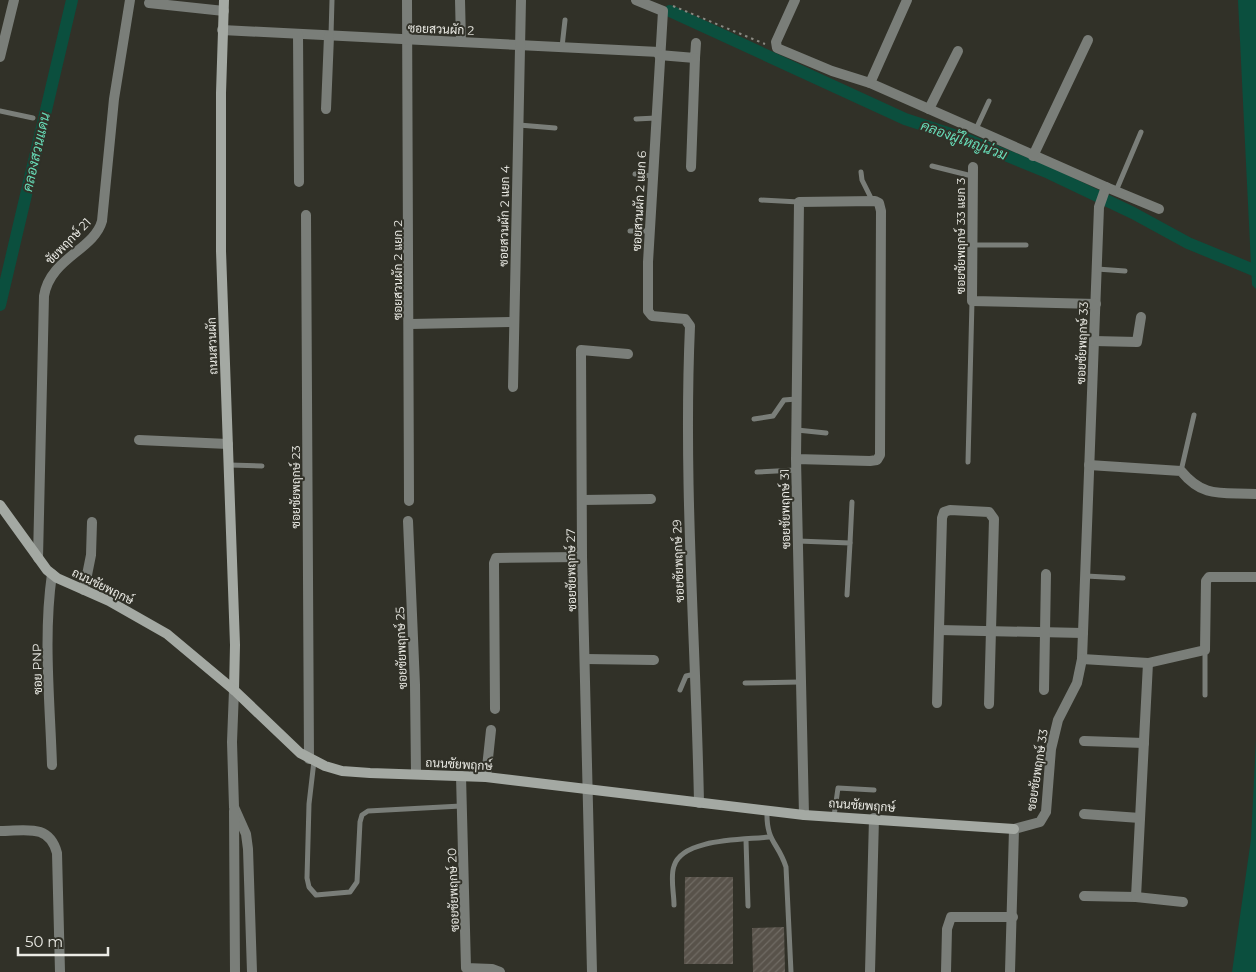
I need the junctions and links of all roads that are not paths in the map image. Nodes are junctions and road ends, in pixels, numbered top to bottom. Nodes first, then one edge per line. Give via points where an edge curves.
1 (14, 0) edge
2 (130, 0) edge
3 (332, 0) edge
4 (407, 0) edge
5 (460, 0) edge
6 (521, 0) edge
7 (636, 0) edge
8 (795, 0) edge
9 (907, 0) edge
10 (149, 3) dead end
11 (224, 5) edge
12 (565, 20) dead end
13 (222, 30) junction
14 (298, 34) junction
15 (330, 36) junction
16 (407, 40) junction
17 (1088, 40) dead end
18 (461, 42) junction
19 (696, 43) dead end
20 (520, 45) junction
21 (562, 47) junction
22 (958, 51) dead end
23 (659, 54) junction
24 (0, 57) edge
25 (695, 58) junction
26 (870, 83) junction
27 (989, 101) dead end
28 (326, 109) dead end
29 (929, 109) junction
30 (0, 111) edge
31 (33, 118) dead end
32 (656, 118) junction
33 (636, 119) dead end
34 (518, 126) junction
35 (555, 128) dead end
36 (976, 129) junction
37 (1141, 132) dead end
38 (1034, 156) junction
39 (932, 166) dead end
40 (691, 167) dead end
41 (973, 171) joint
42 (861, 172) dead end
43 (635, 174) dead end
44 (652, 176) junction
45 (300, 182) dead end
46 (1104, 192) junction
47 (1116, 192) junction
48 (762, 200) dead end
49 (872, 200) junction
50 (799, 202) junction
51 (1159, 208) dead end
52 (306, 216) dead end
53 (650, 231) junction
54 (630, 232) dead end
55 (972, 245) junction
56 (1026, 245) dead end
57 (1097, 269) junction
58 (1125, 271) dead end
59 (972, 301) junction
60 (1096, 304) junction
61 (1141, 317) dead end
62 (686, 319) joint
63 (514, 322) junction
64 (410, 324) junction
65 (1094, 341) junction
66 (628, 354) dead end
67 (513, 387) dead end
68 (797, 399) junction
69 (1194, 415) dead end
70 (754, 419) dead end
71 (797, 430) junction
72 (826, 433) dead end
73 (139, 440) dead end
74 (228, 444) junction
75 (796, 459) junction
76 (968, 462) dead end
77 (1089, 465) junction
78 (229, 466) junction
79 (262, 466) dead end
80 (797, 470) junction
81 (1181, 471) junction
82 (757, 472) dead end
83 (1256, 494) edge
84 (651, 499) dead end
85 (582, 500) junction
86 (408, 501) dead end
87 (852, 502) dead end
88 (0, 505) edge
89 (408, 521) dead end
90 (92, 522) dead end
91 (798, 542) junction
92 (850, 543) junction
93 (582, 557) junction
94 (38, 558) junction
95 (52, 574) junction
96 (1046, 574) dead end
97 (1086, 576) junction
98 (1255, 577) edge
99 (1124, 578) dead end
100 (84, 590) junction
101 (847, 595) dead end
102 (939, 630) junction
103 (992, 631) junction
104 (1044, 632) junction
105 (1083, 633) junction
106 (1205, 650) junction
107 (586, 659) junction
108 (1082, 659) junction
109 (654, 660) dead end
110 (1148, 663) junction
111 (696, 674) junction
112 (800, 682) junction
113 (745, 683) dead end
114 (234, 690) junction
115 (680, 690) dead end
116 (1044, 690) dead end
117 (1205, 695) dead end
118 (937, 703) dead end
119 (988, 704) dead end
120 (495, 709) dead end
121 (492, 730) dead end
122 (1084, 741) dead end
123 (1144, 743) junction
124 (311, 760) junction
125 (52, 765) dead end
126 (416, 774) junction
127 (461, 776) junction
128 (486, 777) junction
129 (588, 790) junction
130 (874, 790) dead end
131 (698, 803) junction
132 (462, 806) junction
133 (234, 807) junction
134 (767, 810) junction
135 (1084, 814) dead end
136 (804, 815) junction
137 (834, 816) junction
138 (874, 818) junction
139 (1140, 818) junction
140 (1014, 829) junction
141 (0, 831) edge
142 (770, 837) junction
143 (746, 840) junction
144 (1084, 896) dead end
145 (1136, 897) junction
146 (1183, 902) dead end
147 (674, 905) dead end
148 (748, 906) dead end
149 (1013, 917) junction
150 (466, 970) edge
151 (60, 972) edge
152 (235, 972) edge
153 (252, 972) edge
154 (500, 972) edge
155 (592, 972) edge
156 (791, 972) edge
157 (870, 972) edge
158 (946, 972) edge
159 (1010, 972) edge

1 - 24 street
2 - 94 street, ชัยพฤกษ์ 21 via 114,99 102,221 98,230 57,269 47,282 44,296
3 - 15 lane
4 - 16 street, ซอยสวนผัก 2 แยก 2
5 - 18 street
6 - 20 street, ซอยสวนผัก 2 แยก 4
7 - 23 street, ซอยสวนผัก 2 แยก 6 via 662,11
8 - 26 street via 776,42 777,48 832,72
9 - 26 street
10 - 11 street
11 - 13 street, ถนนสวนผัก
12 - 21 lane
13 - 14 street, ซอยสวนผัก 2
13 - 74 street, ถนนสวนผัก via 221,251
14 - 15 street, ซอยสวนผัก 2
14 - 45 street
15 - 16 street, ซอยสวนผัก 2
15 - 28 street
16 - 18 street, ซอยสวนผัก 2
16 - 64 street, ซอยสวนผัก 2 แยก 2
17 - 38 street
18 - 20 street, ซอยสวนผัก 2
19 - 25 street
20 - 21 street, ซอยสวนผัก 2
20 - 34 street, ซอยสวนผัก 2 แยก 4
21 - 23 street, ซอยสวนผัก 2
22 - 29 street
23 - 25 street, ซอยสวนผัก 2
23 - 32 street, ซอยสวนผัก 2 แยก 6
25 - 40 street
26 - 29 street
27 - 36 lane
29 - 36 street
30 - 31 lane
32 - 33 lane
32 - 44 street, ซอยสวนผัก 2 แยก 6
34 - 35 lane
34 - 63 street, ซอยสวนผัก 2 แยก 4
36 - 38 street
37 - 47 lane
38 - 46 street
39 - 41 lane
41 - 55 street, ซอยชัยพฤกษ์ 33 แยก 3
42 - 49 lane
43 - 44 lane
44 - 53 street, ซอยสวนผัก 2 แยก 6
46 - 47 street
46 - 57 street, ซอยชัยพฤกษ์ 33
47 - 51 street
48 - 50 lane
49 - 50 street
49 - 75 street via 879,202 882,211 880,455 877,460 870,461
50 - 68 street, ซอยชัยพฤกษ์ 31
52 - 124 street, ซอยชัยพฤกษ์ 23
53 - 54 lane
53 - 62 street, ซอยสวนผัก 2 แยก 6 via 649,314
55 - 56 lane
55 - 59 street, ซอยชัยพฤกษ์ 33 แยก 3
57 - 58 lane
57 - 60 street, ซอยชัยพฤกษ์ 33
59 - 60 street, ซอยชัยพฤกษ์ 33 แยก 3
59 - 76 lane
60 - 65 street, ซอยชัยพฤกษ์ 33
61 - 65 street via 1137,342
62 - 111 street, ซอยชัยพฤกษ์ 29 via 690,326 689,531
63 - 64 street
63 - 67 street, ซอยสวนผัก 2 แยก 4
64 - 86 street, ซอยสวนผัก 2 แยก 2
65 - 77 street, ซอยชัยพฤกษ์ 33
66 - 85 street, ซอยชัยพฤกษ์ 27 via 581,350
68 - 70 lane via 784,400 770,417
68 - 71 street, ซอยชัยพฤกษ์ 31
69 - 81 lane
71 - 72 lane
71 - 75 street, ซอยชัยพฤกษ์ 31
73 - 74 street
74 - 78 street, ถนนสวนผัก
75 - 80 street, ซอยชัยพฤกษ์ 31
77 - 81 street
77 - 97 street, ซอยชัยพฤกษ์ 33
78 - 79 lane
78 - 114 street, ถนนสวนผัก
80 - 82 lane
80 - 91 street, ซอยชัยพฤกษ์ 31
81 - 83 street via 1204,491
84 - 85 street
85 - 93 street, ซอยชัยพฤกษ์ 27
87 - 92 lane
88 - 94 street, ถนนชัยพฤกษ์
89 - 126 street, ซอยชัยพฤกษ์ 25
90 - 100 street via 91,555
91 - 92 lane
91 - 112 street, ซอยชัยพฤกษ์ 31
92 - 101 lane
93 - 107 street, ซอยชัยพฤกษ์ 27
93 - 120 street via 496,558
94 - 95 street, ถนนชัยพฤกษ์
95 - 100 street, ถนนชัยพฤกษ์
95 - 125 street, ซอย PNP via 48,655
96 - 104 street
97 - 99 lane
97 - 105 street, ซอยชัยพฤกษ์ 33
98 - 106 street via 1209,577 1206,582
100 - 114 street, ถนนชัยพฤกษ์ via 167,634
102 - 103 street
102 - 103 street via 942,518 944,512 950,510 989,512 994,519
102 - 118 street
103 - 104 street
103 - 119 street
104 - 105 street
104 - 116 street
105 - 108 street, ซอยชัยพฤกษ์ 33
106 - 110 street
106 - 117 lane
107 - 109 street
107 - 129 street, ซอยชัยพฤกษ์ 27
108 - 110 street
108 - 140 street, ซอยชัยพฤกษ์ 33 via 1077,683 1058,720 1051,749 1046,812 1040,822
110 - 123 street
111 - 115 lane via 686,676
111 - 131 street, ซอยชัยพฤกษ์ 29
112 - 113 lane
112 - 136 street, ซอยชัยพฤกษ์ 31
114 - 124 street, ถนนชัยพฤกษ์
114 - 133 street
121 - 128 street
122 - 123 street
123 - 139 street
124 - 126 street, ถนนชัยพฤกษ์ via 342,771
124 - 132 lane via 308,878 309,887 316,895 350,892 354,888 360,822 368,811
126 - 127 street, ถนนชัยพฤกษ์
127 - 128 street, ถนนชัยพฤกษ์
127 - 132 street, ซอยชัยพฤกษ์ 20
128 - 129 street, ถนนชัยพฤกษ์
129 - 131 street, ถนนชัยพฤกษ์
129 - 155 street, ซอยชัยพฤกษ์ 27
130 - 137 lane via 838,788
131 - 134 street, ถนนชัยพฤกษ์
132 - 150 street, ซอยชัยพฤกษ์ 20
133 - 152 street
133 - 153 street via 246,834 248,849
134 - 136 street, ถนนชัยพฤกษ์
134 - 142 lane
135 - 139 street
136 - 137 street, ถนนชัยพฤกษ์
137 - 138 street, ถนนชัยพฤกษ์
138 - 140 street, ถนนชัยพฤกษ์
138 - 157 street
139 - 145 street
140 - 149 street
141 - 151 street via 40,831 54,841
142 - 143 lane
142 - 156 lane via 786,868
143 - 147 lane via 698,845 678,858 673,874
143 - 148 lane
144 - 145 street
145 - 146 street
149 - 158 street via 951,917 947,929
149 - 159 street
150 - 154 street, ซอยชัยพฤกษ์ 20 via 492,968

